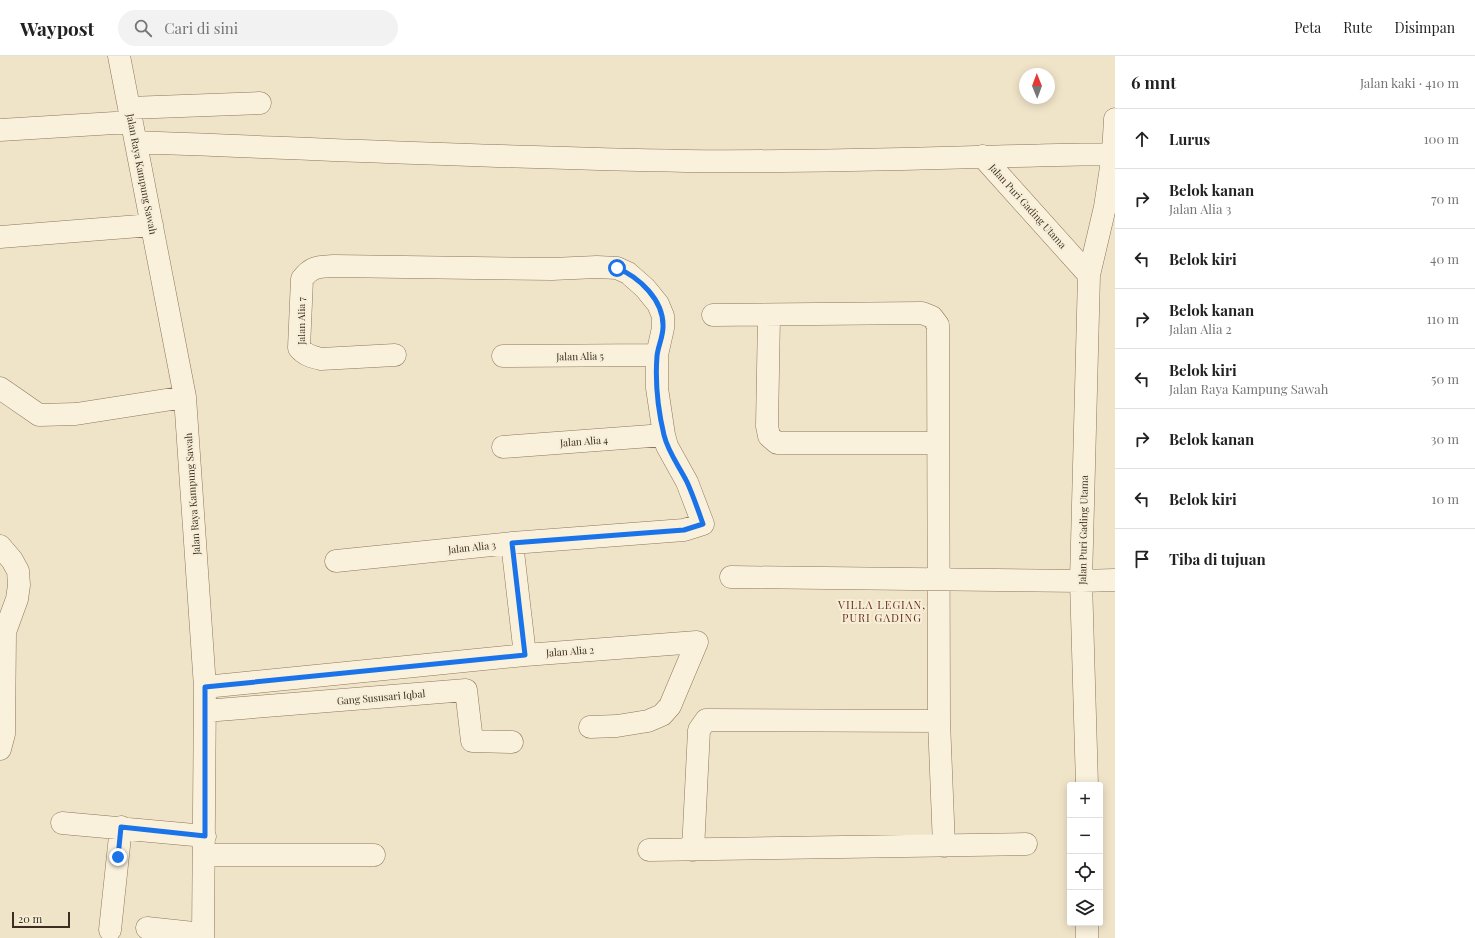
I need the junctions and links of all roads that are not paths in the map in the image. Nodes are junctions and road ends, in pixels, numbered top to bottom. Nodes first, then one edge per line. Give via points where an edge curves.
1 (119, 56) edge
2 (260, 103) dead end
3 (1115, 119) edge
4 (132, 124) junction
5 (0, 130) edge
6 (1113, 154) junction
7 (982, 156) junction
8 (152, 225) junction
9 (0, 237) edge
10 (1089, 275) junction
11 (713, 315) dead end
12 (769, 316) junction
13 (395, 355) dead end
14 (657, 355) junction
15 (503, 356) dead end
16 (0, 388) edge
17 (185, 397) junction
18 (664, 435) junction
19 (938, 443) junction
20 (503, 447) dead end
21 (512, 543) junction
22 (0, 546) edge
23 (336, 561) dead end
24 (731, 576) dead end
25 (939, 579) junction
26 (1115, 580) edge
27 (1081, 581) junction
28 (525, 655) junction
29 (205, 687) junction
30 (3, 690) edge
31 (205, 711) junction
32 (939, 721) junction
33 (590, 727) dead end
34 (512, 742) dead end
35 (0, 749) edge
36 (1087, 782) edge
37 (62, 823) dead end
38 (121, 827) junction
39 (1026, 844) dead end
40 (205, 845) junction
41 (944, 846) junction
42 (648, 850) dead end
43 (693, 850) junction
44 (374, 855) dead end
45 (1087, 926) edge
46 (147, 928) dead end
47 (110, 930) dead end
48 (203, 936) edge
49 (1086, 938) edge

1 - 4 street, Jalan Raya Kampung Sawah
2 - 4 street
3 - 6 street, Jalan Puri Gading Utama
4 - 5 street
4 - 7 street via 686,161
4 - 8 street, Jalan Raya Kampung Sawah
6 - 7 street
6 - 10 street, Jalan Puri Gading Utama via 1105,207
7 - 10 street, Jalan Puri Gading Utama
8 - 9 street
8 - 17 street, Jalan Raya Kampung Sawah
10 - 27 street, Jalan Puri Gading Utama
11 - 12 street
12 - 19 street via 767,426 769,436 777,443
12 - 19 street via 922,313 932,317 938,324
13 - 14 street, Jalan Alia 7 via 321,359 303,352 299,348 302,279 308,270 334,266 617,268 628,273 658,304 664,328
14 - 15 street, Jalan Alia 5
14 - 18 street via 657,388
16 - 17 street via 39,415 76,414
17 - 29 street, Jalan Raya Kampung Sawah
18 - 20 street, Jalan Alia 4
18 - 21 street, Jalan Alia 3 via 667,446 687,482 703,524 684,530
19 - 25 street
21 - 23 street, Jalan Alia 3
21 - 28 street
22 - 30 street via 18,571 19,585 17,599 5,632
24 - 25 street
25 - 27 street
25 - 32 street
26 - 27 street
27 - 36 street, Jalan Puri Gading Utama
28 - 29 street, Jalan Alia 2
28 - 33 street, Jalan Alia 2 via 697,642 670,706 662,715 648,721
29 - 31 street, Jalan Raya Kampung Sawah
30 - 35 street via 4,734
31 - 34 street, Gang Sususari Iqbal via 466,690 472,741
31 - 40 street, Jalan Raya Kampung Sawah
32 - 41 street
32 - 43 street via 706,720 699,730
37 - 38 street
38 - 40 street
38 - 47 street
39 - 41 street
40 - 44 street
40 - 48 street, Jalan Raya Kampung Sawah
41 - 43 street
42 - 43 street
45 - 49 street
46 - 48 street

